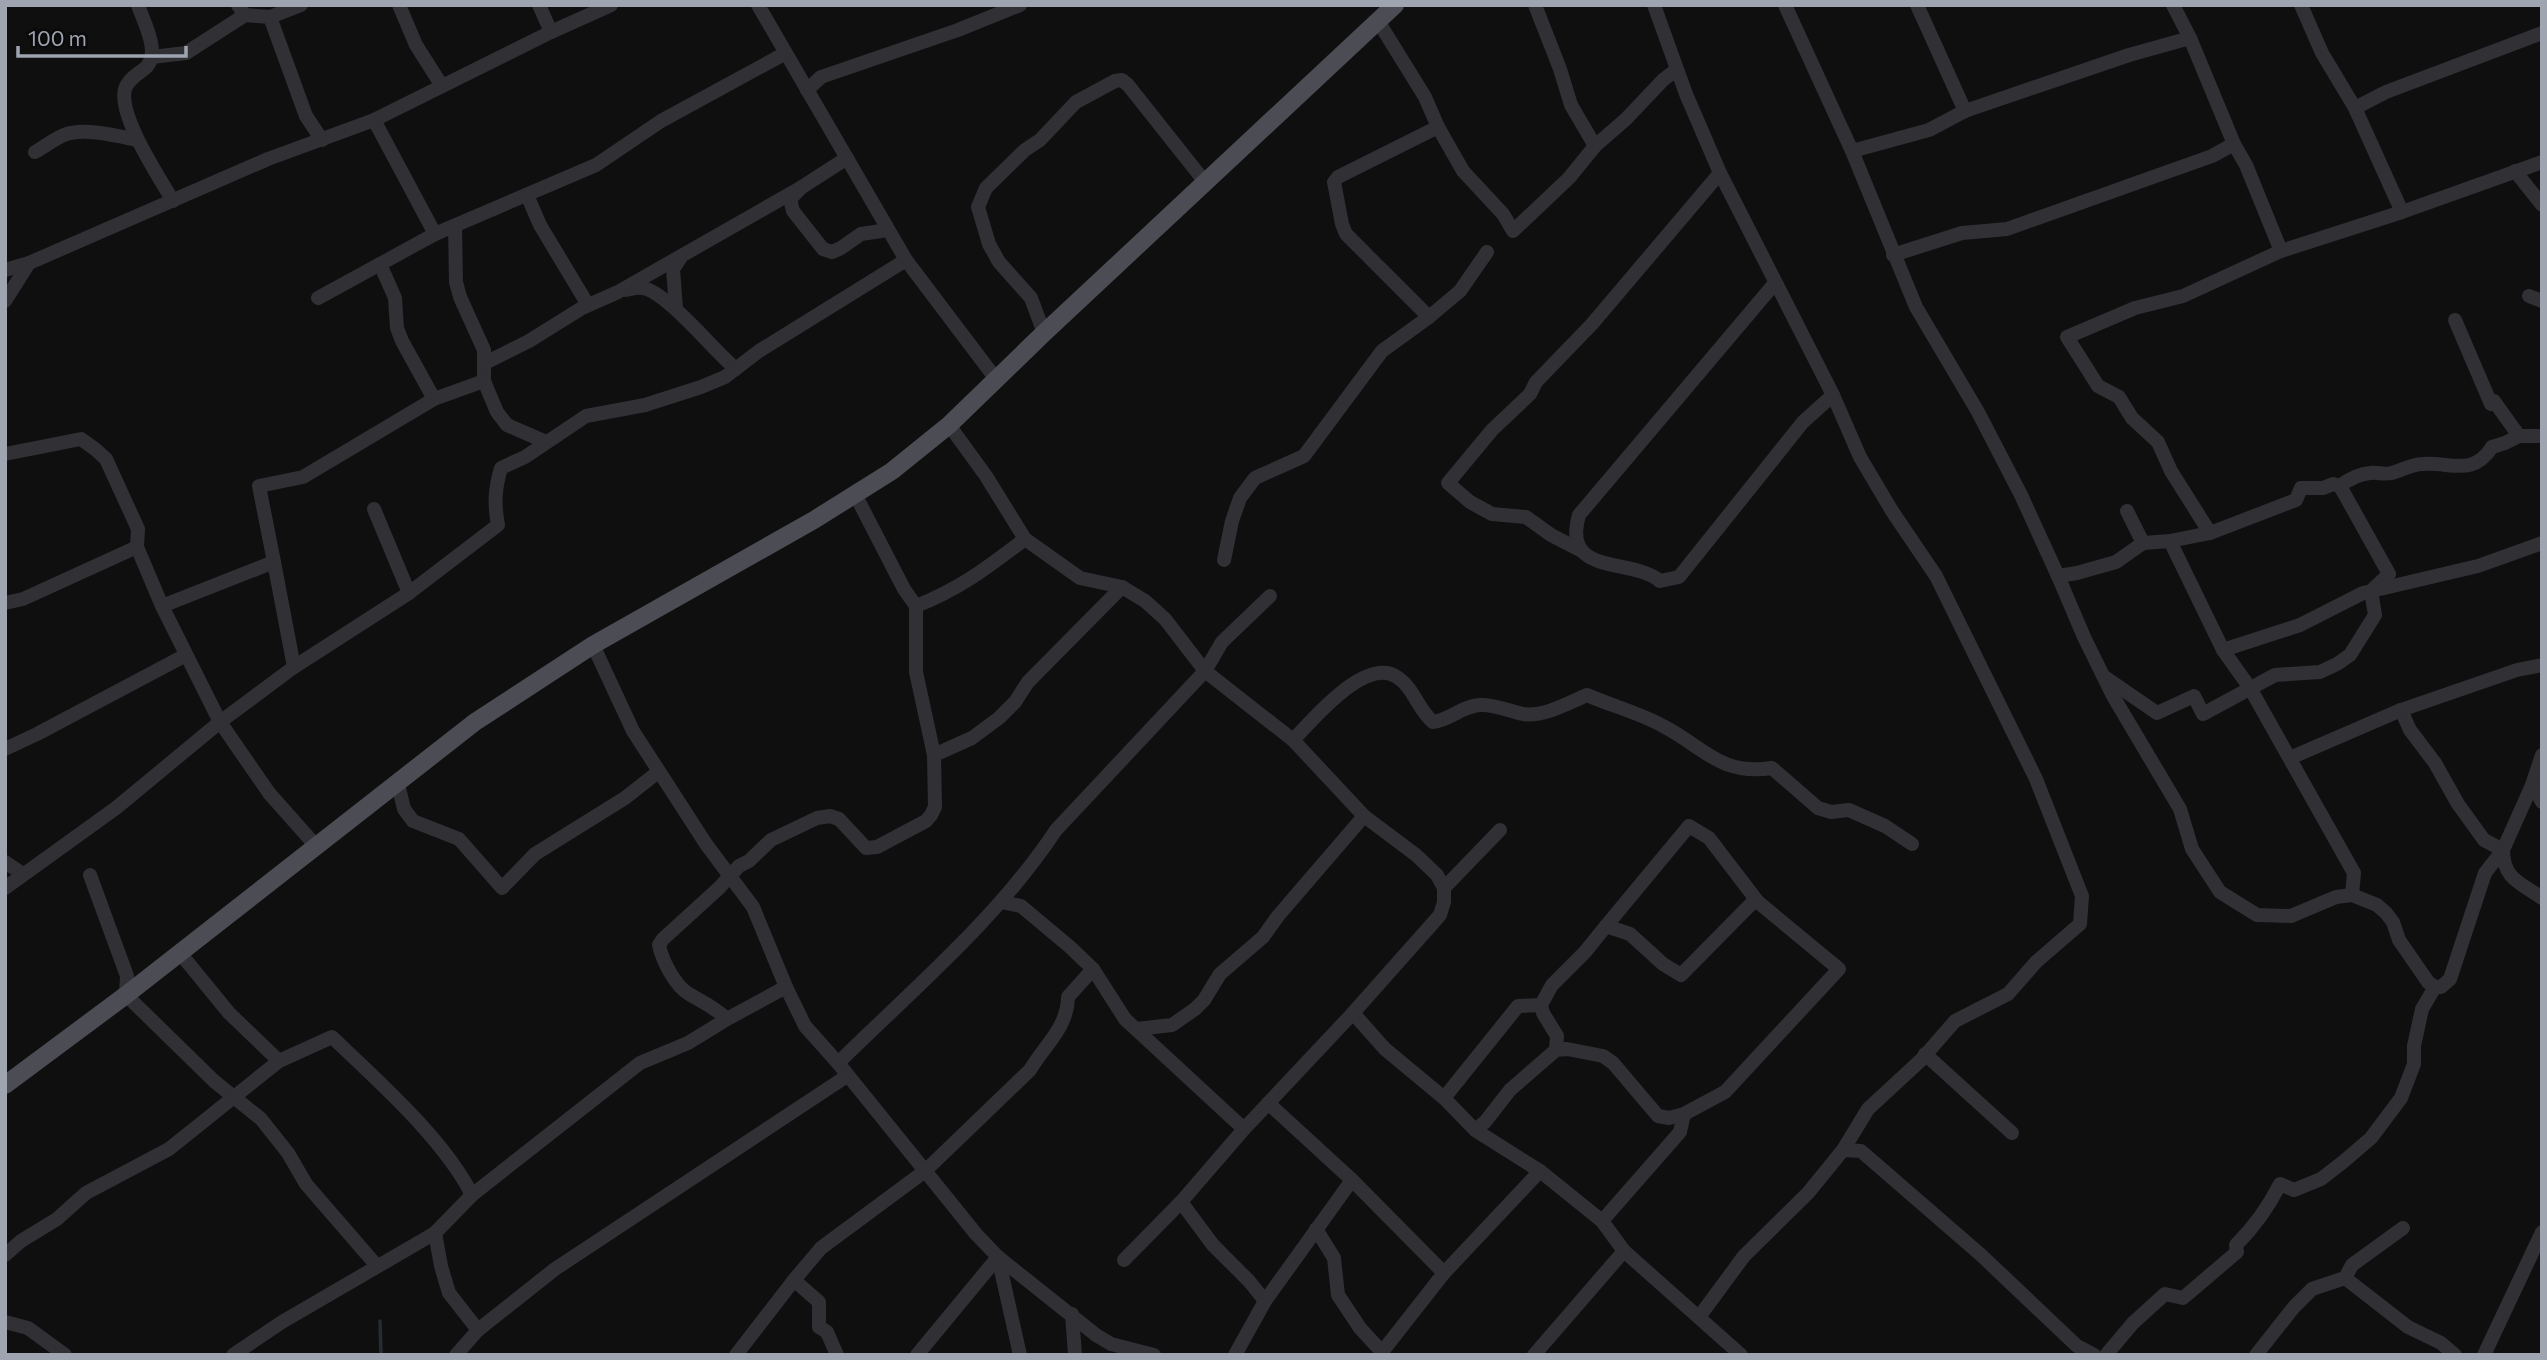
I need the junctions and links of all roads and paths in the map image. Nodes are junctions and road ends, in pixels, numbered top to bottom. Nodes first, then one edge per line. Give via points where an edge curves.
1 (138, 5) edge
2 (301, 5) edge
3 (399, 5) edge
4 (539, 5) edge
5 (611, 5) edge
6 (758, 5) edge
7 (1020, 5) edge
8 (1395, 5) edge
9 (1535, 5) edge
10 (1654, 5) edge
11 (1785, 5) edge
12 (1917, 5) edge
13 (2172, 5) edge
14 (2301, 5) edge
15 (242, 10) edge
16 (270, 17) junction
17 (1378, 20) junction
18 (551, 32) junction
19 (2542, 33) edge
20 (2190, 38) junction
21 (784, 54) junction
22 (152, 57) junction
23 (1676, 70) junction
24 (442, 86) junction
25 (807, 90) junction
26 (2355, 108) junction
27 (1965, 111) junction
28 (374, 120) junction
29 (1438, 127) junction
30 (137, 140) junction
31 (322, 140) junction
32 (2234, 145) junction
33 (1595, 146) junction
34 (1852, 150) junction
35 (35, 152) dead end
36 (846, 158) junction
37 (2542, 162) edge
38 (2515, 171) junction
39 (1720, 173) junction
40 (1205, 182) junction
41 (802, 187) junction
42 (527, 195) junction
43 (173, 201) junction
44 (2542, 205) edge
45 (2402, 212) junction
46 (454, 226) junction
47 (888, 230) junction
48 (435, 234) junction
49 (2281, 251) junction
50 (1487, 252) dead end
51 (1893, 255) junction
52 (681, 257) junction
53 (906, 260) junction
54 (29, 263) junction
55 (380, 264) junction
56 (5, 270) edge
57 (1774, 283) junction
58 (618, 292) junction
59 (318, 298) dead end
60 (5, 302) edge
61 (588, 305) junction
62 (676, 308) junction
63 (1429, 317) junction
64 (2455, 320) dead end
65 (1044, 333) junction
66 (485, 363) junction
67 (736, 369) junction
68 (996, 379) junction
69 (484, 381) junction
70 (1833, 395) junction
71 (434, 399) junction
72 (948, 425) junction
73 (2519, 436) junction
74 (2542, 436) edge
75 (546, 442) junction
76 (5, 454) edge
77 (2340, 486) junction
78 (855, 494) junction
79 (374, 509) dead end
80 (2127, 511) dead end
81 (2210, 533) junction
82 (1025, 540) junction
83 (2169, 541) junction
84 (2143, 543) junction
85 (2542, 543) edge
86 (137, 547) junction
87 (1582, 551) junction
88 (1224, 560) dead end
89 (274, 562) junction
90 (2058, 576) junction
91 (1122, 587) junction
92 (2371, 591) junction
93 (409, 593) junction
94 (1270, 596) dead end
95 (5, 603) edge
96 (162, 606) junction
97 (916, 606) junction
98 (593, 645) junction
99 (2223, 650) junction
100 (186, 655) junction
101 (2542, 665) edge
102 (294, 667) junction
103 (1205, 671) junction
104 (2105, 677) junction
105 (2250, 688) junction
106 (2400, 710) junction
107 (220, 722) junction
108 (1293, 740) junction
109 (5, 749) edge
110 (934, 755) junction
111 (2542, 755) edge
112 (2290, 758) junction
113 (659, 772) junction
114 (398, 784) junction
115 (2532, 785) junction
116 (2542, 802) edge
117 (1364, 816) junction
118 (1500, 830) dead end
119 (1912, 844) dead end
120 (316, 846) junction
121 (2503, 850) junction
122 (5, 862) edge
123 (23, 874) junction
124 (90, 875) dead end
125 (729, 876) junction
126 (5, 888) edge
127 (1444, 888) junction
128 (2353, 895) junction
129 (2542, 898) edge
130 (1001, 902) junction
131 (1758, 902) junction
132 (1606, 926) junction
133 (180, 953) junction
134 (1093, 969) junction
135 (2435, 987) junction
136 (786, 988) junction
137 (126, 995) junction
138 (1541, 1005) junction
139 (1353, 1013) junction
140 (727, 1018) junction
141 (1136, 1029) junction
142 (1556, 1050) junction
143 (1925, 1054) junction
144 (279, 1061) junction
145 (838, 1063) junction
146 (847, 1076) junction
147 (5, 1085) edge
148 (236, 1097) junction
149 (1444, 1098) junction
150 (1268, 1103) junction
151 (1684, 1114) junction
152 (1244, 1129) junction
153 (1475, 1130) junction
154 (2012, 1133) dead end
155 (1843, 1150) junction
156 (925, 1171) junction
157 (1540, 1171) junction
158 (1352, 1180) junction
159 (472, 1195) junction
160 (1181, 1202) junction
161 (1602, 1221) junction
162 (2403, 1228) dead end
163 (1317, 1229) junction
164 (2542, 1232) edge
165 (435, 1233) junction
166 (1624, 1251) junction
167 (5, 1255) edge
168 (998, 1257) junction
169 (1124, 1260) dead end
170 (377, 1266) junction
171 (1444, 1273) junction
172 (2345, 1278) junction
173 (794, 1280) junction
174 (1265, 1301) junction
175 (1072, 1314) junction
176 (1699, 1317) junction
177 (5, 1322) edge
178 (478, 1330) junction
179 (1107, 1349) edge
180 (1541, 1352) edge
181 (1381, 1354) edge
182 (65, 1355) edge
183 (233, 1355) edge
184 (456, 1355) edge
185 (736, 1355) edge
186 (837, 1355) edge
187 (917, 1355) edge
188 (1020, 1355) edge
189 (1075, 1355) edge
190 (1154, 1355) edge
191 (1234, 1355) edge
192 (1741, 1355) edge
193 (2094, 1355) edge
194 (2106, 1355) edge
195 (2256, 1355) edge
196 (2455, 1355) edge
197 (2484, 1355) edge

1 - 22 street
2 - 16 street
3 - 24 street via 416,45
4 - 18 street
5 - 18 street
6 - 21 street
7 - 25 street via 821,77
8 - 17 main road
9 - 33 street via 1571,105
10 - 23 street
11 - 34 street
12 - 27 street
13 - 20 street
14 - 26 street via 2322,53
15 - 16 street
15 - 22 street via 187,54
16 - 31 street via 306,116
17 - 29 street
17 - 40 main road
18 - 24 street
19 - 26 street
20 - 27 street
20 - 32 street
21 - 25 street
21 - 42 street via 661,121 596,165
22 - 30 street via 149,66 125,88 124,100
23 - 33 street
23 - 39 street
24 - 28 street
25 - 36 street
26 - 45 street
27 - 34 street via 1929,130
28 - 31 street
28 - 48 street
29 - 33 street via 1464,171 1513,231 1569,178
29 - 63 street via 1334,182 1346,234
30 - 35 street via 72,133
30 - 43 street
31 - 43 street
32 - 49 street
32 - 51 street via 2007,229 1962,233
34 - 51 street
36 - 41 street
36 - 47 street
37 - 38 street
38 - 44 street
38 - 45 street
39 - 57 street
39 - 87 street via 1448,483 1492,514 1526,517
40 - 65 main road
40 - 65 street via 1122,80 1076,102 1040,140 1025,149 986,188 978,207 989,244 1031,298
41 - 47 street via 790,205 823,249 832,251 861,234
41 - 52 street
42 - 46 street
42 - 61 street
43 - 54 street
45 - 49 street
46 - 48 street
46 - 66 street via 456,282
47 - 53 street
48 - 55 street
49 - 81 street via 2183,296 2135,308 2067,337 2098,386 2119,397 2132,418 2158,442
50 - 63 street via 1460,291
51 - 90 street via 1916,307 2021,495
52 - 58 street
52 - 62 street via 673,269
53 - 67 street
53 - 68 street
54 - 56 street
54 - 60 street
55 - 59 street
55 - 71 street via 395,298 402,341
57 - 70 street
57 - 87 street via 1579,515 1576,538
58 - 61 street
58 - 62 street via 644,287
61 - 66 street
62 - 67 street
63 - 88 street via 1382,351 1304,456 1255,478 1240,498
64 - 73 street via 2491,404 2494,401
65 - 68 main road
66 - 69 street
67 - 75 street via 690,391 586,416
68 - 72 main road
69 - 71 street
69 - 75 street via 507,425
70 - 87 street via 1802,422 1679,577 1660,581 1647,572 1591,560
70 - 143 street via 1860,457 1936,576 2036,779 2082,897 2080,924 2008,994 1955,1021
71 - 89 street via 303,477 259,485
72 - 78 main road via 892,471
72 - 82 street
73 - 74 street
73 - 77 street via 2492,447 2484,459 2473,464 2424,463 2384,475 2371,472
75 - 93 street via 501,468 494,505 498,526
76 - 86 street via 80,439 96,449 106,459 138,529
77 - 81 street via 2301,488 2295,500
77 - 92 street via 2389,574
78 - 97 street
78 - 98 main road
79 - 93 street
80 - 84 street
81 - 83 street
82 - 91 street via 1080,578
82 - 97 street via 971,580
83 - 84 street
83 - 99 street
84 - 90 street via 2116,562
85 - 92 street via 2478,566
86 - 95 street
86 - 96 street
89 - 96 street
89 - 102 street
90 - 104 street
91 - 103 street via 1165,619
91 - 110 street via 1028,682 999,718 972,738
92 - 99 street via 2300,625
92 - 105 street via 2375,615 2350,655 2320,672 2275,675
93 - 102 street
94 - 103 street via 1222,642
96 - 100 street
97 - 110 street via 916,672
98 - 113 street via 633,731
98 - 114 main road via 475,722
99 - 105 street
100 - 107 street
100 - 109 street
101 - 106 street
102 - 107 street
103 - 108 street
103 - 130 street via 1056,830
104 - 105 street via 2157,713 2194,696 2203,714
104 - 128 street via 2180,808 2192,849 2220,892 2257,915 2291,916 2336,897
105 - 112 street
106 - 112 street
106 - 121 street via 2484,840
107 - 120 street via 269,793
107 - 123 street via 116,808
108 - 117 street
108 - 119 street via 1326,706 1370,673 1395,675 1433,722 1476,705 1538,714 1587,695 1664,726 1741,771 1772,768 1818,808 1831,813 1849,810
110 - 125 street via 935,807 926,821 877,847 866,848 839,819 817,818 771,840
111 - 115 street
112 - 128 street via 2354,873
113 - 114 street via 546,846 502,888 459,839 413,821
113 - 125 street
114 - 120 main road
115 - 116 street
115 - 121 street
117 - 127 street via 1416,855
117 - 141 street via 1263,937 1220,974 1195,1009 1172,1025
118 - 127 street
120 - 133 main road
121 - 129 street via 2508,873
121 - 135 street via 2485,873 2450,979
122 - 123 street
123 - 126 street
124 - 137 street via 127,975
125 - 136 street via 753,907
125 - 140 street via 659,945 686,993
127 - 139 street via 1440,915
128 - 135 street via 2386,913 2404,948
130 - 134 street via 1021,906
130 - 145 street
131 - 132 street via 1681,975 1630,934
131 - 132 street via 1709,838 1689,826
131 - 151 street via 1839,969 1725,1092
132 - 138 street via 1552,985
133 - 137 main road
133 - 144 street via 229,1013
134 - 141 street
134 - 156 street via 1068,997 1059,1033 1030,1070
135 - 194 street via 2422,1009 2414,1064 2401,1098 2371,1138 2321,1179 2294,1190 2280,1184 2268,1208 2236,1245 2236,1252 2183,1298 2165,1294
136 - 140 street
136 - 145 street via 805,1026
137 - 147 main road
137 - 148 street
138 - 142 street via 1557,1037
138 - 149 street via 1518,1006
139 - 149 street via 1385,1049
139 - 150 street
140 - 159 street via 688,1043 640,1063
141 - 152 street
142 - 151 street via 1604,1056 1658,1116
142 - 153 street via 1510,1090
143 - 154 street
143 - 155 street via 1868,1109
144 - 148 street
144 - 159 street via 332,1037 442,1150
145 - 146 street
146 - 156 street
146 - 178 street via 555,1269
148 - 167 street via 169,1149 86,1193
148 - 170 street via 261,1119 306,1184
149 - 153 street
150 - 152 street
150 - 158 street
151 - 161 street via 1680,1132
152 - 160 street
153 - 157 street
155 - 176 street via 1808,1193 1744,1256
155 - 193 street via 1861,1151 2077,1346
156 - 168 street
156 - 173 street via 821,1248
157 - 161 street
157 - 171 street
158 - 163 street
158 - 171 street
159 - 165 street
160 - 169 street
160 - 174 street
161 - 166 street
162 - 172 street via 2352,1265
163 - 174 street
163 - 181 street via 1334,1258 1338,1295
164 - 197 street
165 - 170 street
165 - 178 street via 449,1293
166 - 176 street
166 - 180 street
168 - 175 street
168 - 187 street
168 - 188 street
170 - 183 street
171 - 181 street
172 - 195 street via 2312,1289
172 - 196 street via 2408,1327
173 - 185 street
173 - 186 street via 819,1301 819,1327 827,1332
174 - 191 street
175 - 179 street
175 - 189 street
176 - 192 street
177 - 182 street via 28,1328
178 - 184 street
179 - 190 street

